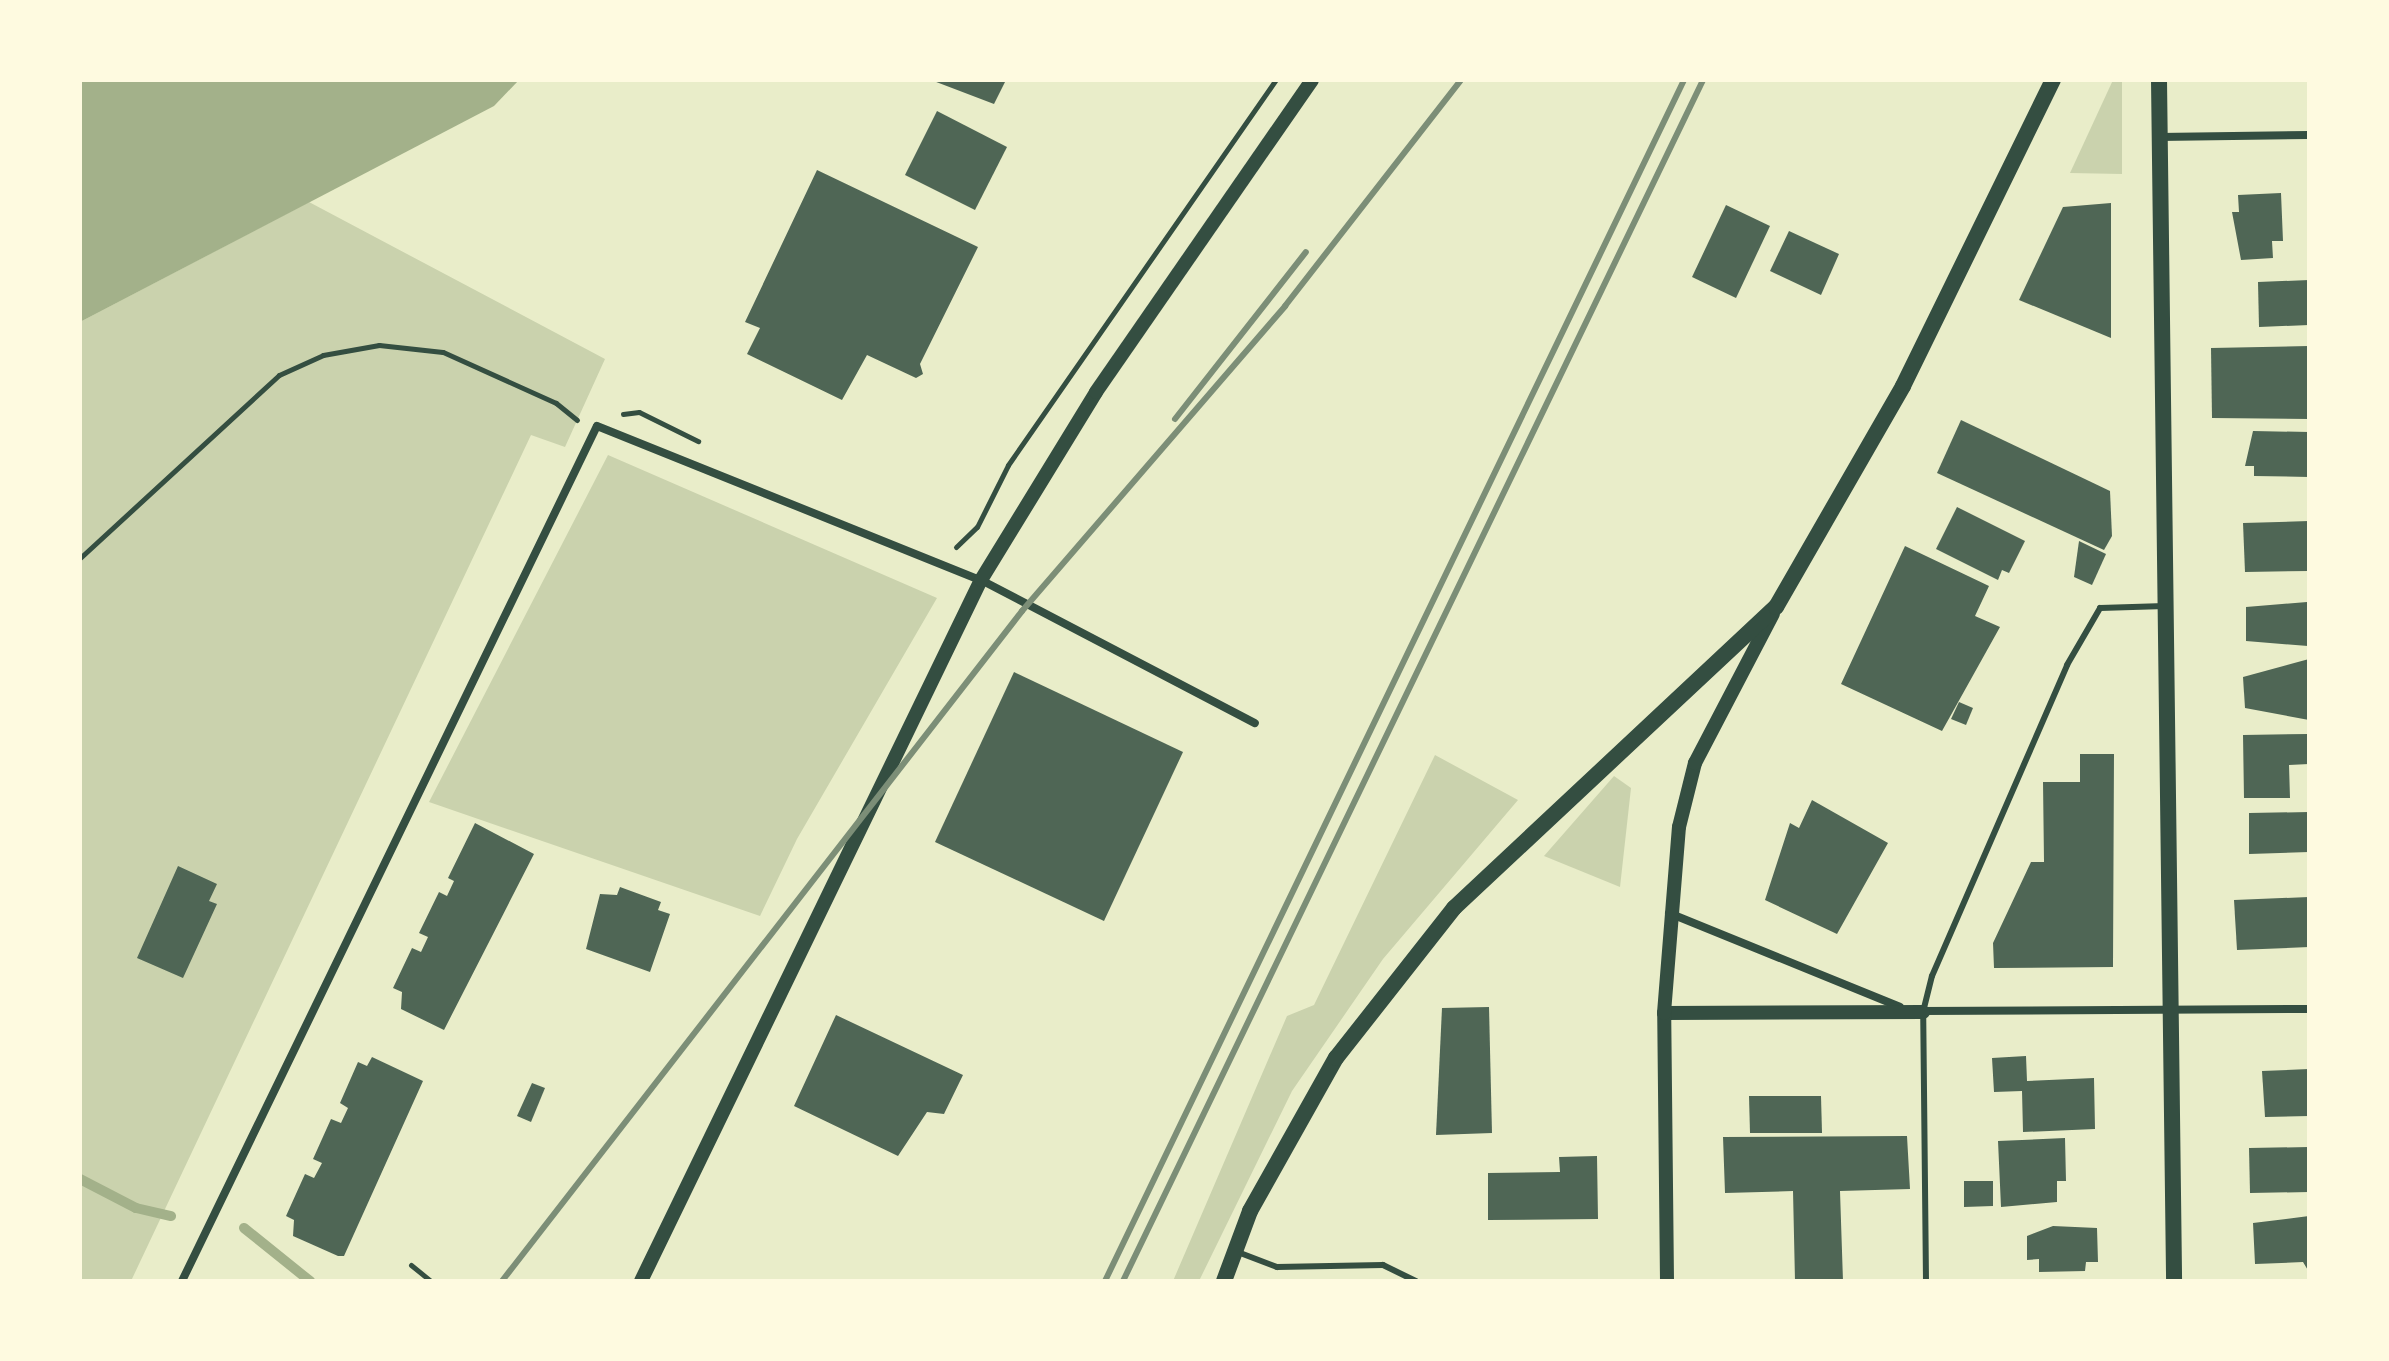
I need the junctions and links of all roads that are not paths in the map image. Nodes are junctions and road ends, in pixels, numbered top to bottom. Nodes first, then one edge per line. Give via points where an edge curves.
1 (1312, 80) edge
2 (2053, 80) edge
3 (2159, 80) edge
4 (2309, 135) edge
5 (2158, 137) junction
6 (981, 580) junction
7 (2165, 606) junction
8 (1776, 607) junction
9 (1255, 723) dead end
10 (1668, 912) junction
11 (2309, 1009) edge
12 (2170, 1011) junction
13 (1923, 1012) junction
14 (1664, 1013) junction
15 (1235, 1251) junction
16 (182, 1281) edge
17 (641, 1281) edge
18 (1224, 1281) edge
19 (1416, 1281) edge
20 (1667, 1281) edge
21 (1926, 1281) edge
22 (2174, 1281) edge

1 - 6 street via 1096,392
2 - 8 main road via 1903,386
3 - 5 main road
4 - 5 street
5 - 7 main road
6 - 9 street
6 - 16 street via 597,426
6 - 17 street
7 - 12 main road
7 - 13 lane via 2100,608 2067,665
8 - 10 street via 1695,763
8 - 15 main road via 1454,908 1336,1058
10 - 13 street via 1847,991
10 - 14 street
11 - 12 street
12 - 13 street
12 - 22 main road
13 - 14 street
13 - 21 lane
14 - 20 street
15 - 18 main road
15 - 19 lane via 1277,1267 1383,1265

